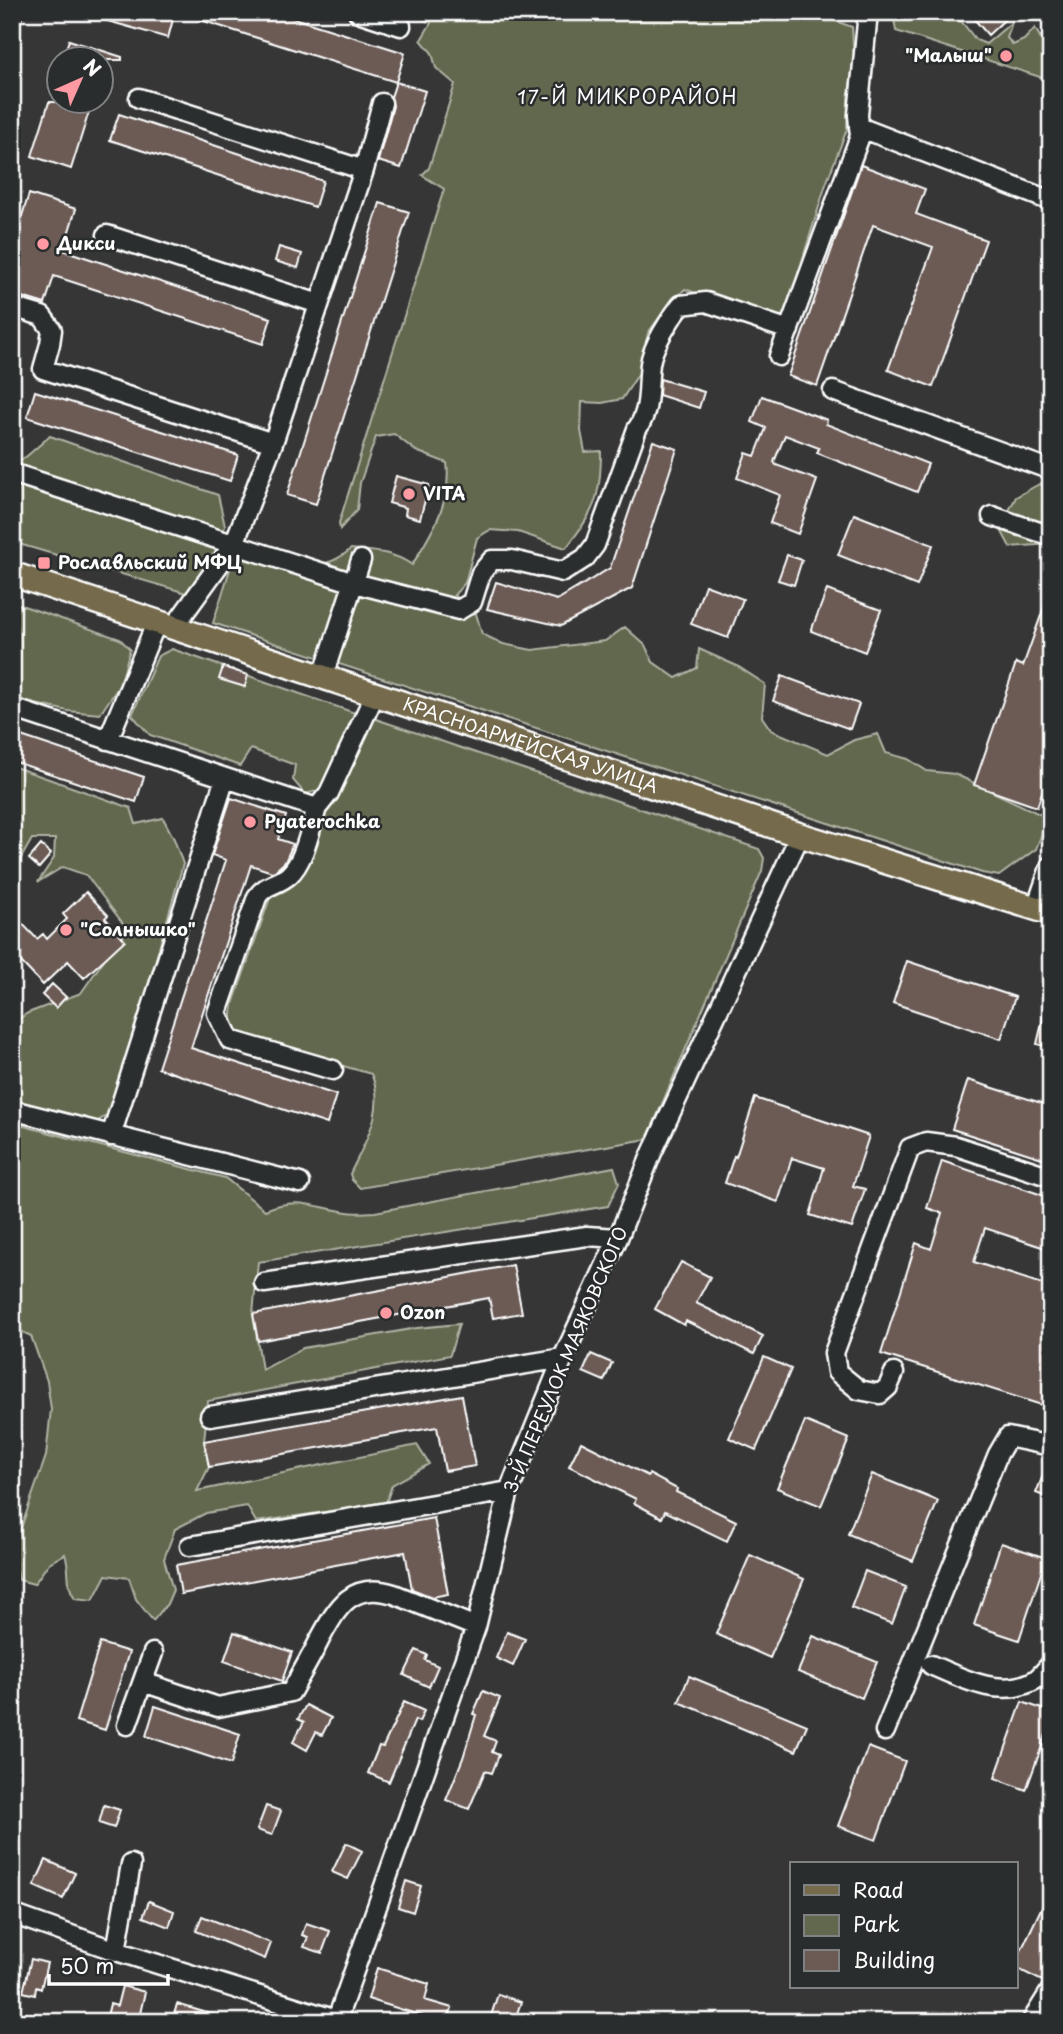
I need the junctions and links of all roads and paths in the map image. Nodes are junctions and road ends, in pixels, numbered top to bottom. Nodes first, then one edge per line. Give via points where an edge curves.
1 (359, 12) edge
2 (862, 13) edge
3 (401, 26) dead end
4 (139, 98) dead end
5 (382, 103) dead end
6 (859, 127) junction
7 (364, 170) junction
8 (1051, 201) edge
9 (107, 235) dead end
10 (319, 304) junction
11 (12, 307) edge
12 (789, 330) junction
13 (779, 356) dead end
14 (833, 391) dead end
15 (273, 443) junction
16 (1051, 470) edge
17 (12, 473) edge
18 (992, 516) dead end
19 (1051, 536) edge
20 (234, 544) junction
21 (361, 560) dead end
22 (12, 574) edge
23 (354, 583) junction
24 (166, 624) junction
25 (323, 676) junction
26 (375, 694) junction
27 (12, 708) edge
28 (108, 740) junction
29 (225, 778) junction
30 (317, 808) junction
31 (800, 835) junction
32 (1051, 865) edge
33 (1043, 911) edge
34 (333, 1070) dead end
35 (12, 1110) edge
36 (111, 1136) junction
37 (1051, 1177) edge
38 (300, 1183) dead end
39 (618, 1238) junction
40 (264, 1283) dead end
41 (563, 1358) junction
42 (894, 1373) dead end
43 (210, 1416) dead end
44 (1051, 1446) edge
45 (509, 1491) junction
46 (190, 1546) dead end
47 (476, 1627) junction
48 (153, 1653) dead end
49 (1051, 1664) edge
50 (931, 1665) dead end
51 (143, 1682) junction
52 (127, 1725) dead end
53 (885, 1731) dead end
54 (131, 1864) dead end
55 (12, 1914) edge
56 (116, 1951) junction
57 (1051, 1990) edge
58 (339, 2021) edge
59 (1031, 2022) edge

1 - 3 street
2 - 6 street
4 - 7 street
5 - 7 street
6 - 8 street
6 - 12 street via 860,135
7 - 10 street
9 - 10 street
10 - 15 street
11 - 15 street via 42,316 52,330 43,369
12 - 13 street
12 - 23 street via 706,302 681,306 670,318 650,361 645,418 595,545 563,572 492,560 481,573 472,601 459,610
14 - 16 street
15 - 20 street
17 - 20 street
18 - 19 street
20 - 23 street
20 - 24 street
21 - 23 street
22 - 24 main road, КРАСНОАРМЕЙСКАЯ УЛИЦА
23 - 25 street
24 - 25 main road, КРАСНОАРМЕЙСКАЯ УЛИЦА
24 - 28 street
25 - 26 main road, КРАСНОАРМЕЙСКАЯ УЛИЦА
26 - 30 street via 329,793
26 - 31 main road, КРАСНОАРМЕЙСКАЯ УЛИЦА
27 - 28 street
28 - 29 street
29 - 30 street
29 - 36 street
30 - 34 street via 297,867 257,897 217,1013 230,1040
31 - 33 main road, КРАСНОАРМЕЙСКАЯ УЛИЦА
31 - 39 street, 3-Й ПЕРЕУЛОК МАЯКОВСКОГО via 651,1155
32 - 33 street
35 - 36 street
36 - 38 street
37 - 42 street via 956,1146 926,1142 910,1148 834,1353 837,1372 859,1390 880,1394
39 - 40 street via 587,1236
39 - 41 street, 3-Й ПЕРЕУЛОК МАЯКОВСКОГО
41 - 43 street
41 - 45 street, 3-Й ПЕРЕУЛОК МАЯКОВСКОГО
44 - 53 street via 1008,1437
45 - 46 street
45 - 47 street, 3-Й ПЕРЕУЛОК МАЯКОВСКОГО
47 - 51 street via 381,1590 355,1594 336,1610 291,1692 218,1707
47 - 58 street, 3-Й ПЕРЕУЛОК МАЯКОВСКОГО
48 - 51 street
49 - 50 street via 1037,1679 1009,1688 983,1686
51 - 52 street
54 - 56 street
55 - 56 street
56 - 58 street
57 - 59 street

